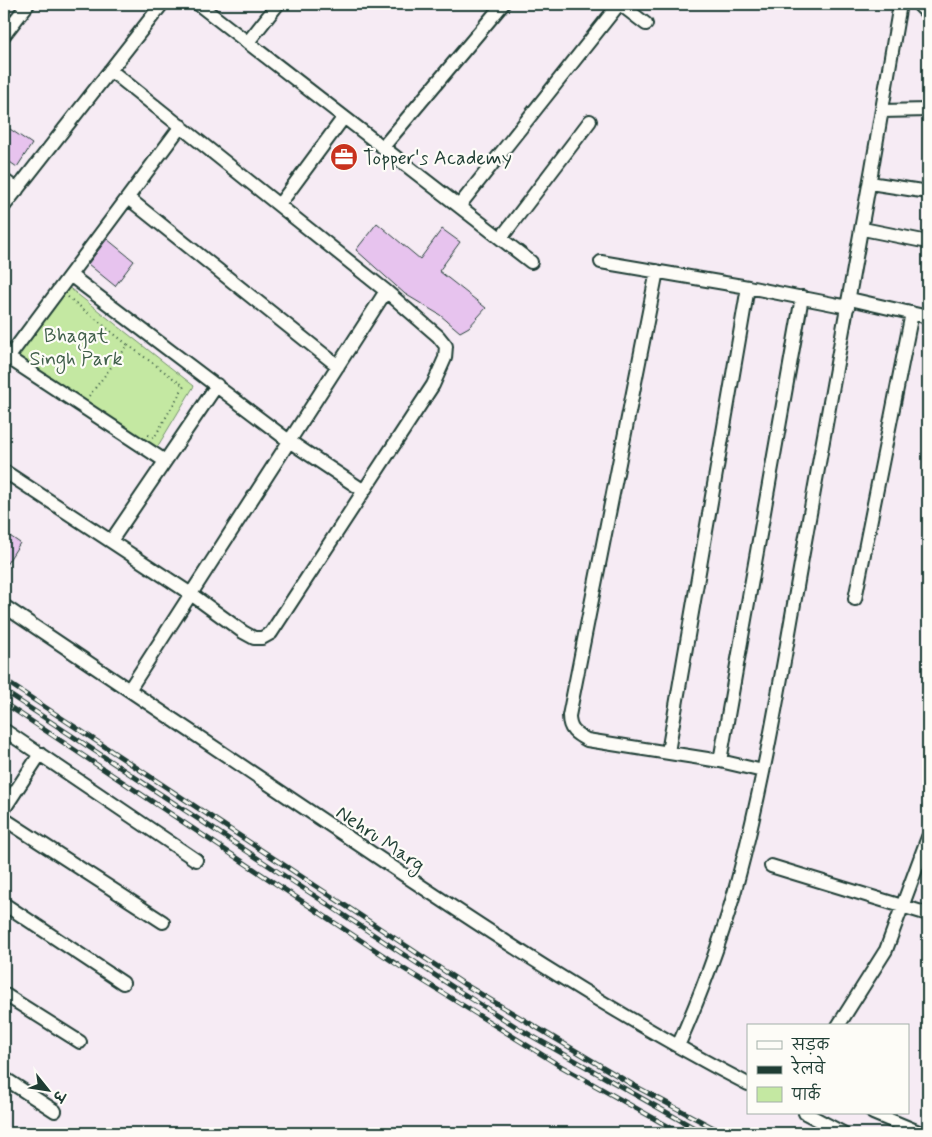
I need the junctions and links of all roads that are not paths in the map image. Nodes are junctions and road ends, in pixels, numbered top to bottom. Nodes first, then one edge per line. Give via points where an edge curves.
1 (28, 4) edge
2 (162, 4) edge
3 (198, 4) edge
4 (278, 4) edge
5 (504, 4) edge
6 (620, 4) edge
7 (900, 4) edge
8 (918, 4) edge
9 (928, 14) edge
10 (646, 24) dead end
11 (4, 35) edge
12 (248, 42) junction
13 (110, 70) junction
14 (928, 110) edge
15 (882, 111) junction
16 (344, 117) junction
17 (590, 120) dead end
18 (181, 126) junction
19 (384, 147) junction
20 (4, 180) edge
21 (870, 183) junction
22 (16, 190) junction
23 (928, 192) edge
24 (128, 198) junction
25 (279, 205) junction
26 (4, 206) edge
27 (459, 206) junction
28 (862, 229) junction
29 (500, 238) junction
30 (928, 242) edge
31 (531, 262) dead end
32 (601, 262) dead end
33 (656, 271) junction
34 (70, 275) junction
35 (748, 287) junction
36 (386, 290) junction
37 (802, 297) junction
38 (849, 303) junction
39 (912, 313) junction
40 (928, 317) edge
41 (6, 356) edge
42 (338, 366) junction
43 (217, 385) junction
44 (289, 441) junction
45 (165, 461) junction
46 (4, 471) edge
47 (364, 491) junction
48 (112, 542) junction
49 (191, 594) junction
50 (855, 599) dead end
51 (4, 606) edge
52 (129, 690) junction
53 (4, 730) edge
54 (668, 752) junction
55 (40, 754) junction
56 (720, 761) junction
57 (763, 771) junction
58 (4, 809) edge
59 (4, 820) edge
60 (928, 837) edge
61 (196, 860) dead end
62 (770, 866) dead end
63 (4, 904) edge
64 (902, 906) junction
65 (928, 914) edge
66 (163, 922) dead end
67 (123, 983) dead end
68 (4, 994) edge
69 (839, 1024) edge
70 (80, 1042) dead end
71 (678, 1046) junction
72 (4, 1078) edge
73 (747, 1083) edge
74 (55, 1111) dead end
75 (807, 1114) edge
76 (875, 1114) edge
77 (842, 1133) edge
78 (921, 1133) edge

1 - 11 street
2 - 13 street
3 - 12 street
4 - 12 street
5 - 19 street
6 - 10 street
6 - 27 street
7 - 15 street
8 - 9 street
12 - 16 street
13 - 18 street
13 - 22 street
14 - 15 street
15 - 21 street
16 - 19 street
16 - 25 street
17 - 29 street
18 - 24 street
18 - 25 street
19 - 27 street
20 - 22 street
21 - 23 street
21 - 28 street
22 - 26 street
24 - 34 street
24 - 42 street
25 - 36 street
27 - 29 street
28 - 30 street
28 - 38 street
29 - 31 street
32 - 33 street
33 - 35 street
33 - 54 street via 569,723 572,730 587,740
34 - 41 street
34 - 43 street
35 - 37 street
35 - 54 street
36 - 42 street
36 - 47 street via 438,336 446,346 445,358 432,385
37 - 38 street
37 - 56 street
38 - 39 street
38 - 57 street
39 - 40 street
39 - 50 street
41 - 45 street
42 - 44 street
43 - 44 street
43 - 45 street
44 - 47 street
44 - 49 street
45 - 48 street
46 - 48 street
47 - 49 street via 271,633 254,638
48 - 49 street
49 - 52 street
51 - 52 street, Nehru Marg
52 - 71 street, Nehru Marg via 439,899 576,987
53 - 55 street
54 - 56 street
55 - 58 street
55 - 61 street
56 - 57 street
57 - 71 street via 733,896 706,980
59 - 66 street
60 - 64 street
62 - 64 street
63 - 67 street
64 - 65 street
64 - 69 street via 886,950
68 - 70 street
71 - 73 street, Nehru Marg
72 - 74 street
75 - 77 street
76 - 78 street

